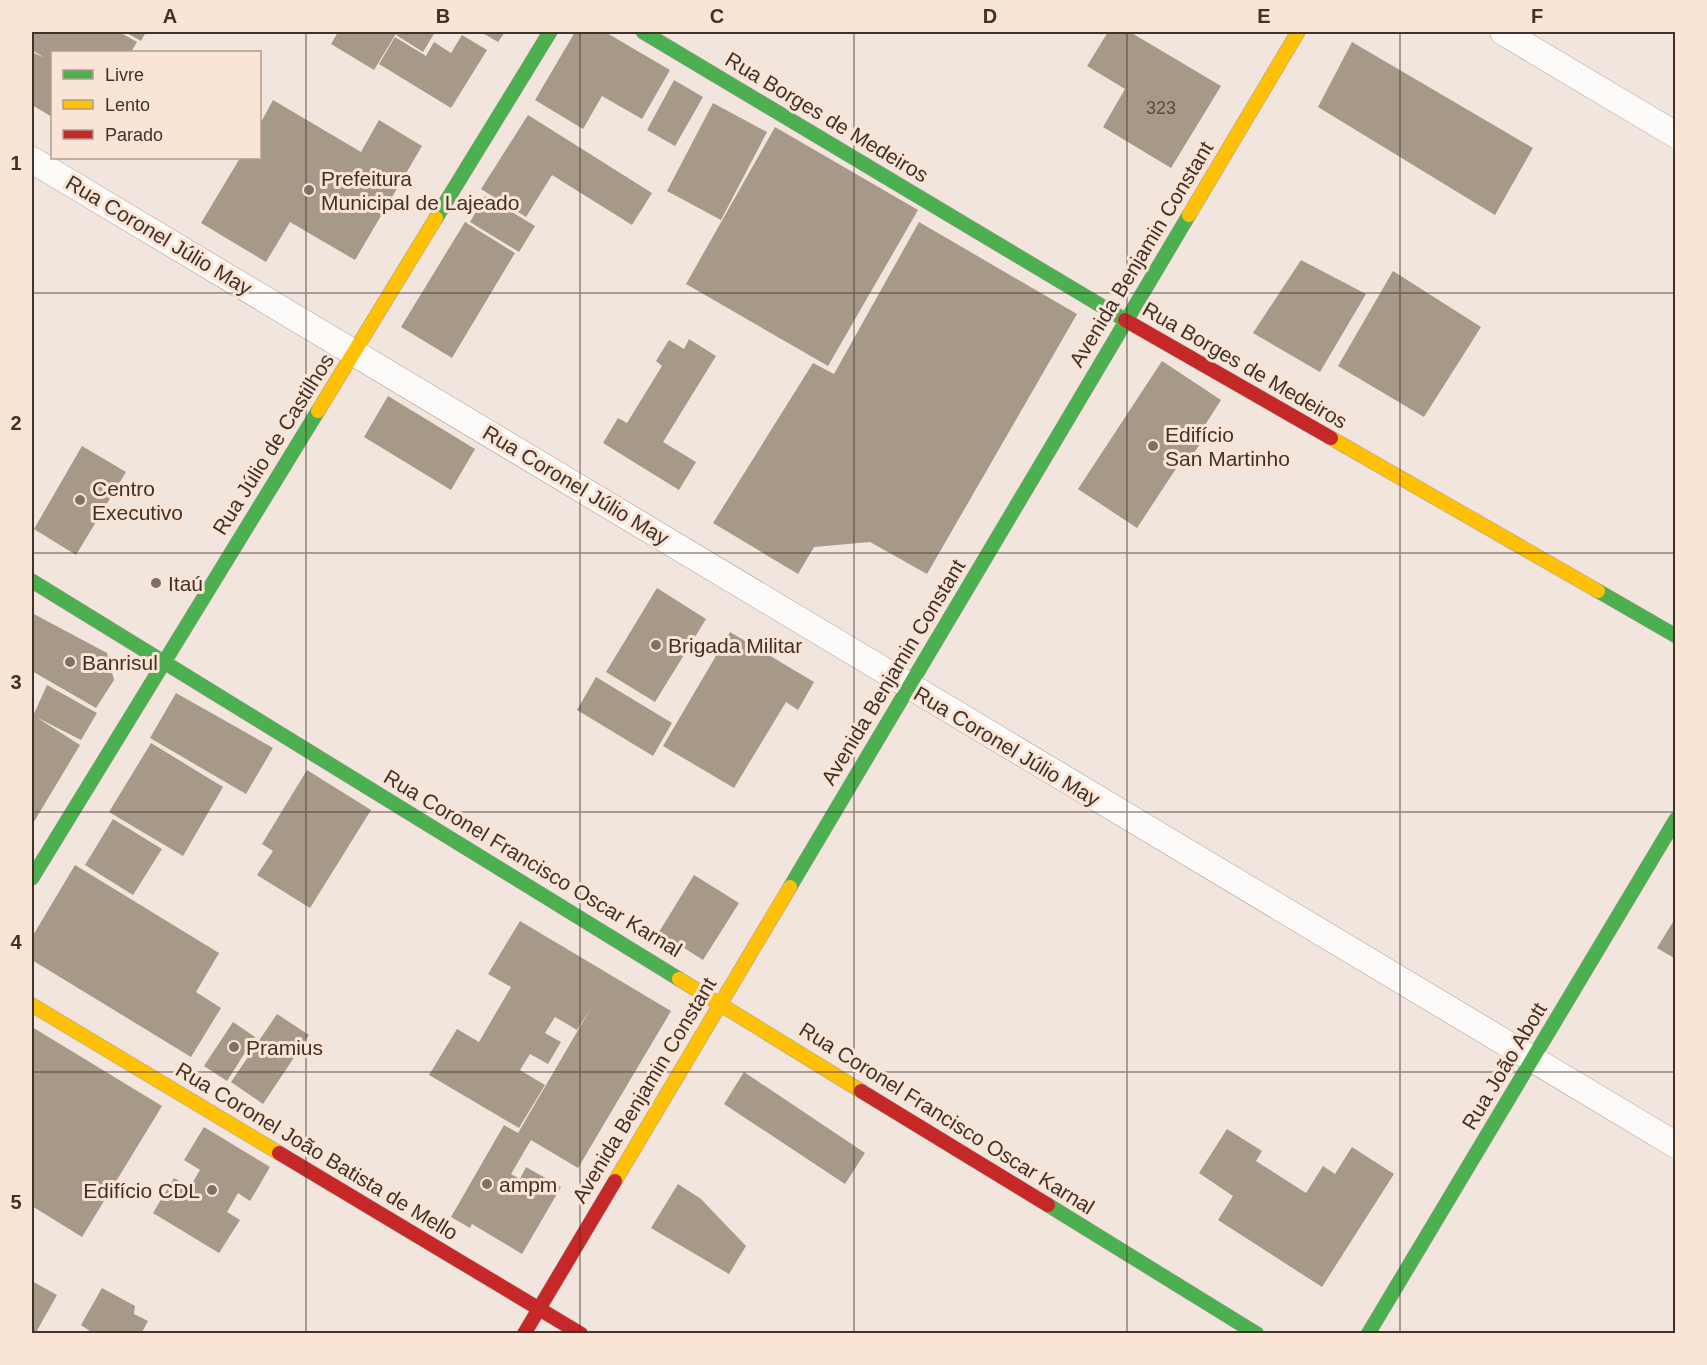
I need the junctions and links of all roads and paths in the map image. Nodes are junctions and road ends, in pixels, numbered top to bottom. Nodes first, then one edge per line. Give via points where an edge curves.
1 (550, 32) edge
2 (643, 32) edge
3 (1298, 32) edge
4 (1503, 32) edge
5 (1676, 135) edge
6 (32, 160) edge
7 (1126, 321) junction
8 (354, 351) junction
9 (32, 581) edge
10 (1676, 636) edge
11 (164, 662) junction
12 (908, 687) junction
13 (1676, 819) edge
14 (32, 879) edge
15 (720, 1002) junction
16 (32, 1005) edge
17 (1531, 1061) junction
18 (1676, 1145) edge
19 (539, 1308) junction
20 (524, 1334) edge
21 (581, 1334) edge
22 (1257, 1334) edge
23 (1368, 1334) edge

1 - 8 main road, Rua Júlio de Castilhos
2 - 7 main road, Rua Borges de Medeiros
3 - 7 main road, Avenida Benjamin Constant
4 - 5 street
6 - 8 street, Rua Coronel Júlio May
7 - 10 main road, Rua Borges de Medeiros
7 - 12 main road, Avenida Benjamin Constant
8 - 11 main road, Rua Júlio de Castilhos
8 - 12 street, Rua Coronel Júlio May
9 - 11 main road, Rua Coronel Francisco Oscar Karnal
11 - 14 main road, Rua Júlio de Castilhos
11 - 15 main road, Rua Coronel Francisco Oscar Karnal
12 - 15 main road, Avenida Benjamin Constant
12 - 17 street, Rua Coronel Júlio May
13 - 17 main road, Rua João Abott
15 - 19 main road, Avenida Benjamin Constant
15 - 22 main road, Rua Coronel Francisco Oscar Karnal
16 - 19 main road, Rua Coronel João Batista de Mello
17 - 18 street, Rua Coronel Júlio May
17 - 23 main road, Rua João Abott
19 - 20 main road, Avenida Benjamin Constant
19 - 21 main road, Rua Coronel João Batista de Mello

